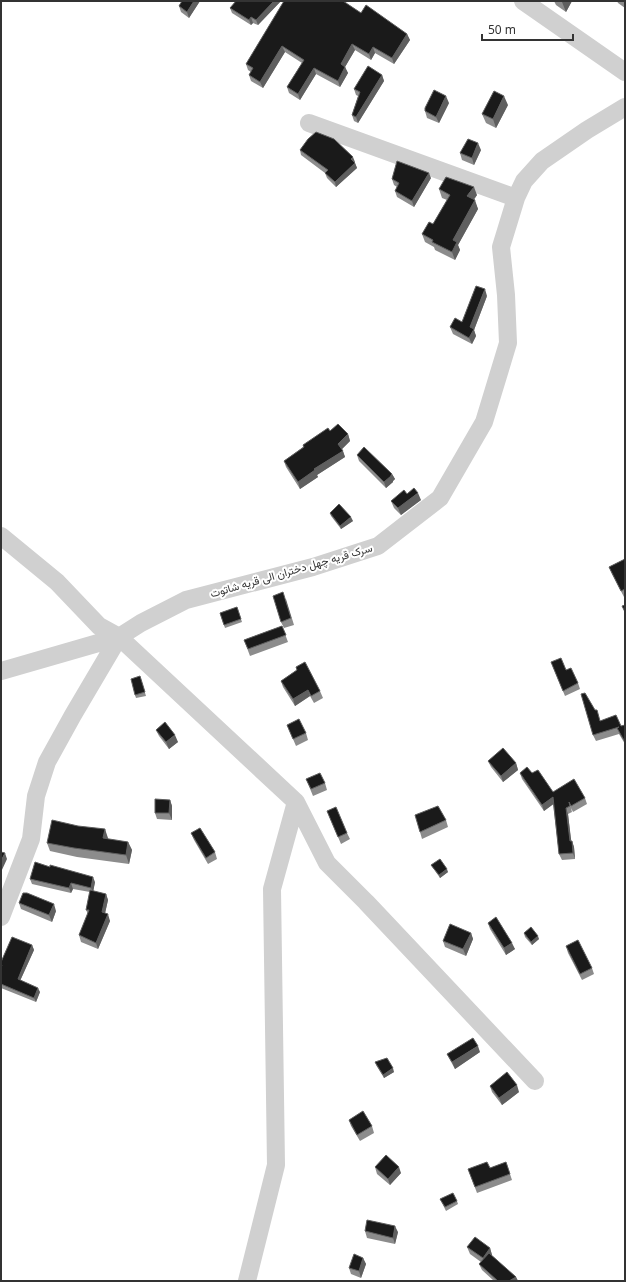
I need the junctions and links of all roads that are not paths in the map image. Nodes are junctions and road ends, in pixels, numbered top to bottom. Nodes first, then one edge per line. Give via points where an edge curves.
1 (523, 1) edge
2 (625, 72) edge
3 (625, 107) edge
4 (308, 123) dead end
5 (516, 198) junction
6 (1, 536) edge
7 (119, 637) junction
8 (1, 671) edge
9 (296, 802) junction
10 (1, 917) edge
11 (535, 1081) dead end
12 (247, 1281) edge

1 - 2 street
3 - 5 street, سرک قریه چهل دختران الی قریه شاتوت via 542,161 524,182
4 - 5 street
5 - 7 street, سرک قریه چهل دختران الی قریه شاتوت via 501,247 508,343 484,422 440,498 378,546 313,567 186,600
6 - 7 street via 57,582 99,626
7 - 8 street
7 - 9 street
7 - 10 street via 47,762 36,796 31,839
9 - 11 street via 327,863
9 - 12 street via 272,889 276,1165

